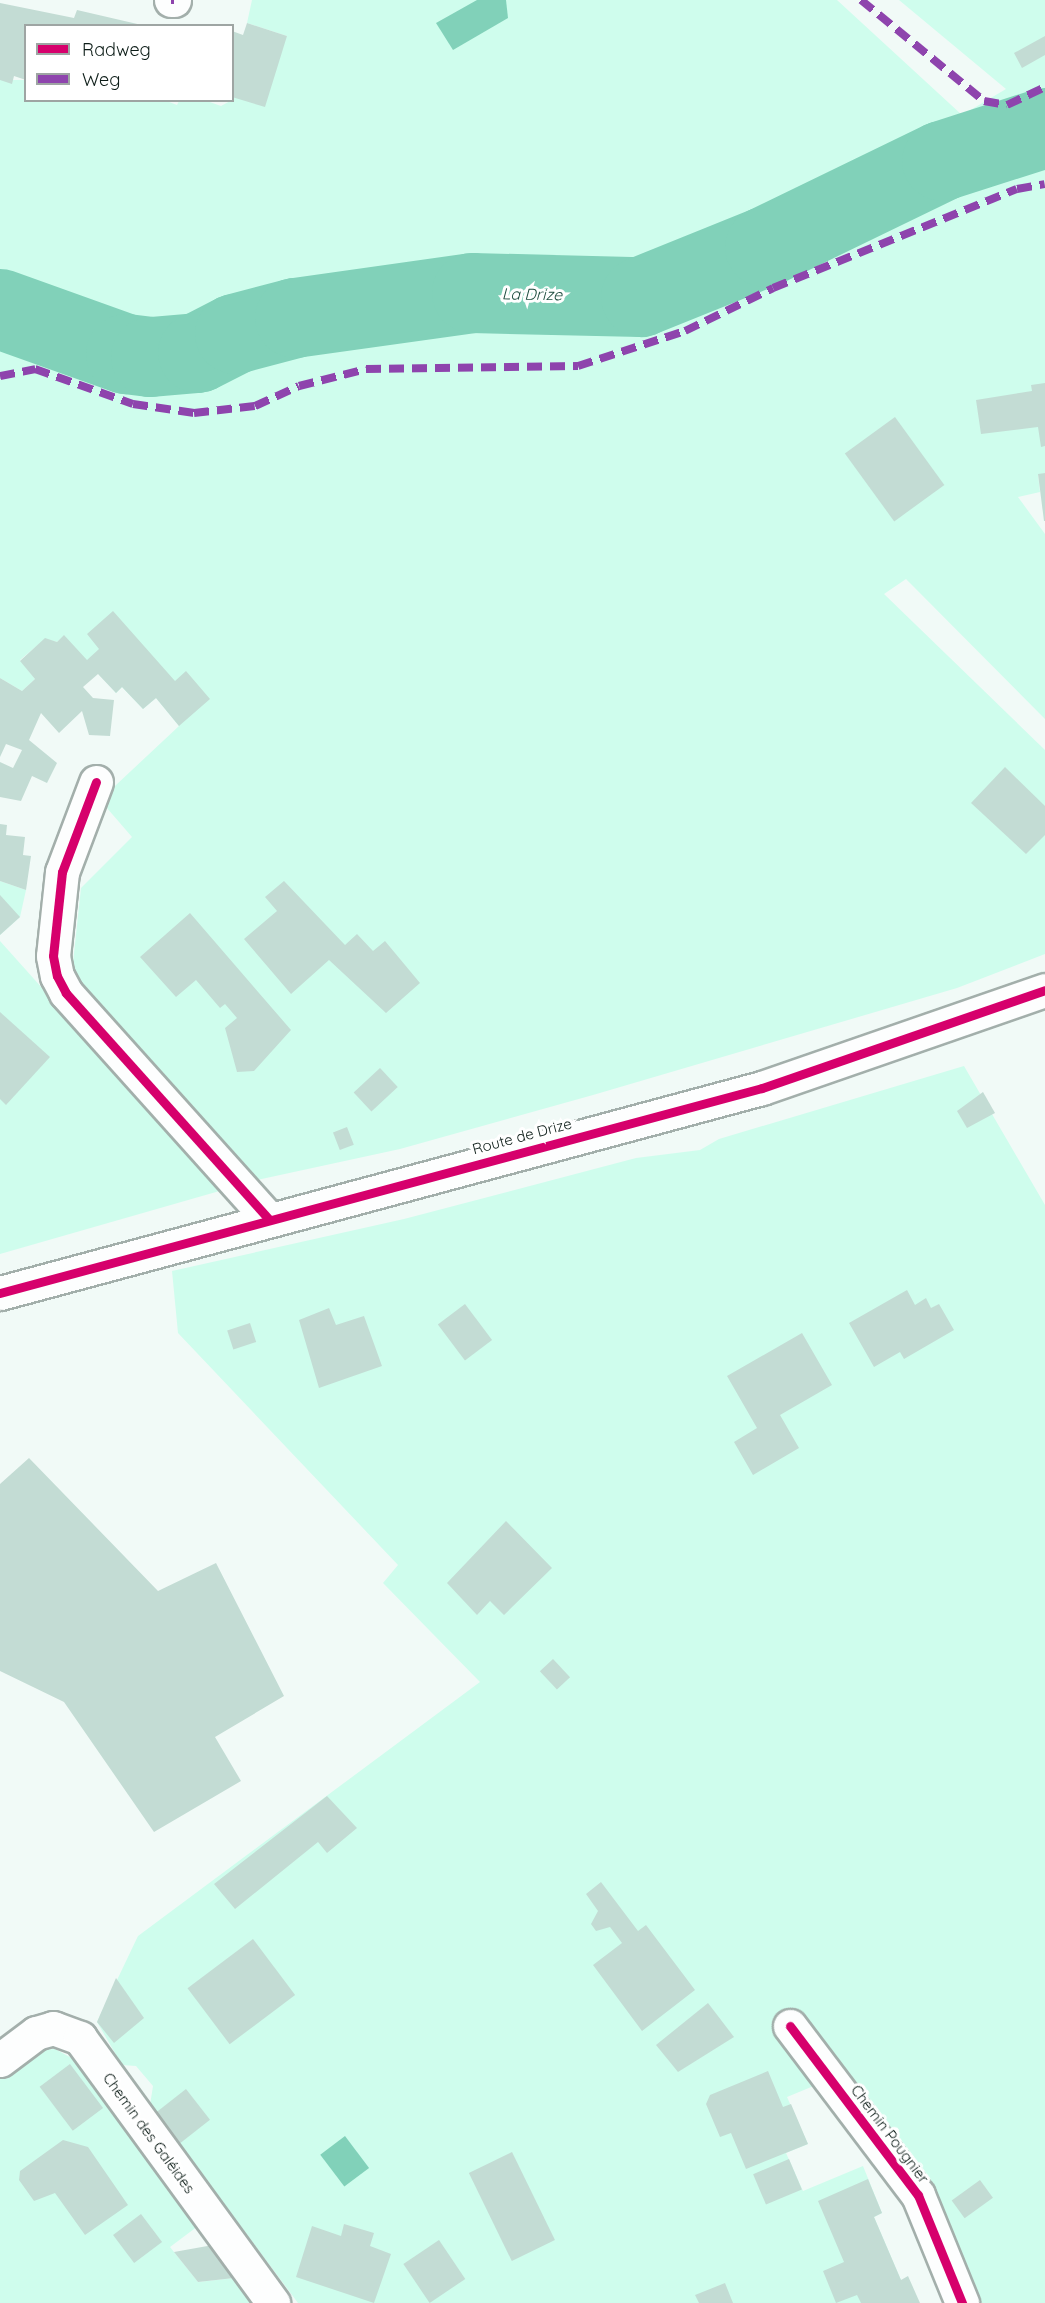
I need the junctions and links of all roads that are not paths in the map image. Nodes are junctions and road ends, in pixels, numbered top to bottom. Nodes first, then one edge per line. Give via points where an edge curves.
1 (96, 782) dead end
2 (1045, 990) edge
3 (268, 1218) junction
4 (0, 1293) edge
5 (790, 2026) dead end
6 (0, 2060) edge
7 (273, 2303) edge
8 (962, 2303) edge

1 - 3 main road via 62,872 53,956 57,976 66,993
2 - 3 main road, Route de Drize via 762,1088
3 - 4 main road, Route de Drize
5 - 8 main road, Chemin Pougnier via 918,2195
6 - 7 main road, Chemin des Galéides via 36,2033 53,2028 80,2038

